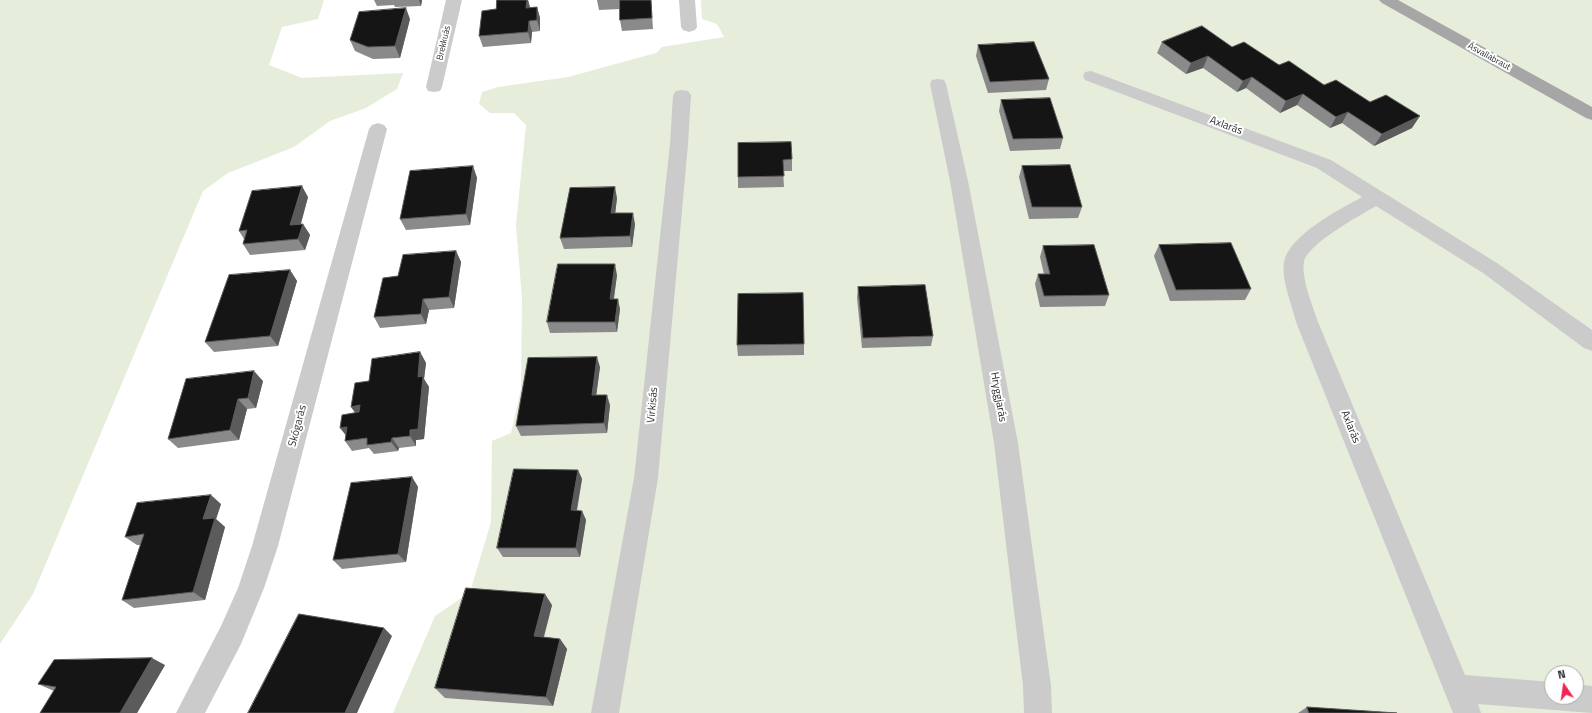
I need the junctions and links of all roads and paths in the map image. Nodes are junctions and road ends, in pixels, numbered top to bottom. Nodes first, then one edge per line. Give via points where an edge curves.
1 (454, 0) edge
2 (688, 0) edge
3 (1387, 0) edge
4 (689, 27) dead end
5 (1091, 76) dead end
6 (938, 84) dead end
7 (434, 87) dead end
8 (682, 95) dead end
9 (1592, 114) edge
10 (378, 130) dead end
11 (1377, 197) junction
12 (1592, 342) edge
13 (1456, 688) junction
14 (1544, 695) edge
15 (190, 713) edge
16 (604, 713) edge
17 (1038, 713) edge
18 (1467, 713) edge

1 - 7 street, Brekkuás
2 - 4 street
3 - 9 main road, Ásvallabraut
5 - 11 street, Axlarás via 1324,164
6 - 17 street, Hryggjarás via 959,181 1006,443 1037,686
8 - 16 street, Virkisás via 646,478
10 - 15 street, Skógarás via 252,588 231,635
11 - 12 street, Axlarás via 1490,268
11 - 13 street, Axlarás via 1333,222 1304,246 1294,261 1296,281 1308,322
13 - 14 street
13 - 18 street, Axlarás

